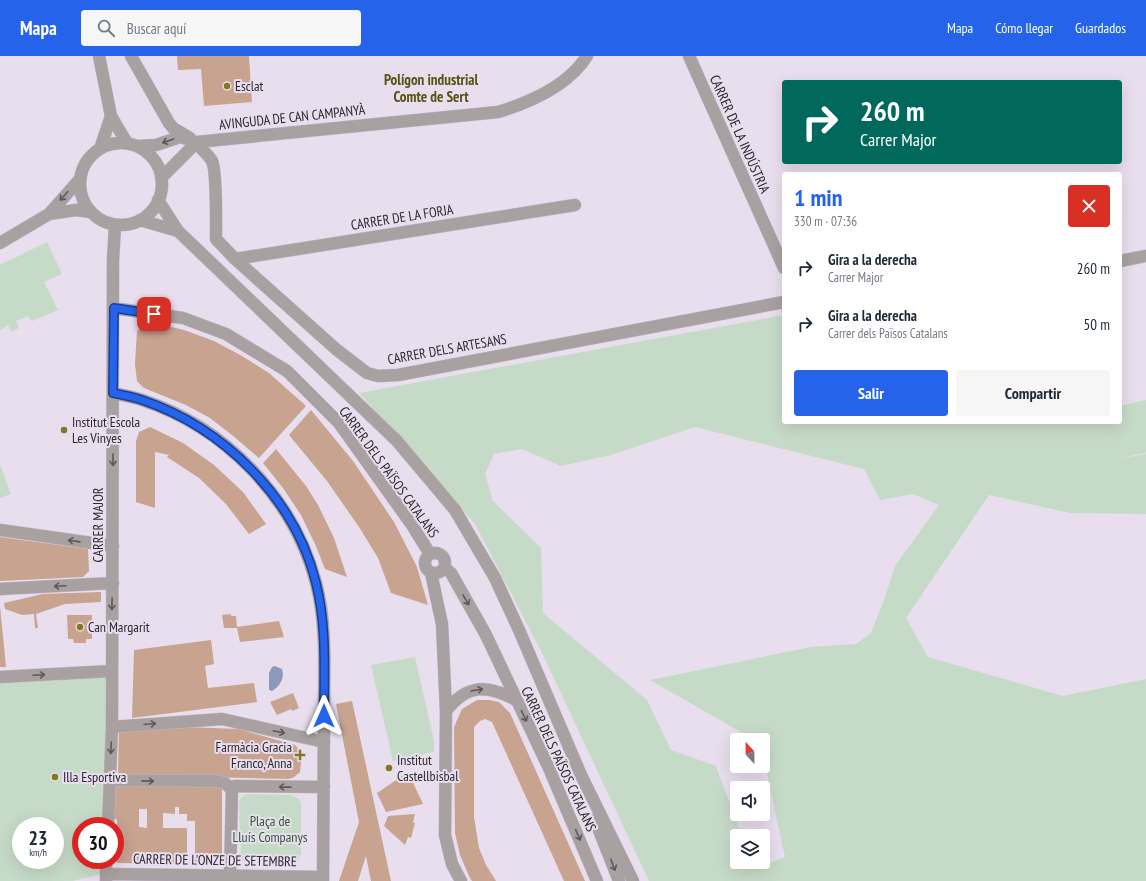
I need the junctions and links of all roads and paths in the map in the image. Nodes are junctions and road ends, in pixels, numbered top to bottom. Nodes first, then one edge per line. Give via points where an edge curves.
1 (99, 56) edge
2 (131, 56) edge
3 (587, 56) edge
4 (689, 56) edge
5 (111, 116) junction
6 (197, 142) junction
7 (132, 145) junction
8 (100, 149) junction
9 (161, 178) junction
10 (80, 179) junction
11 (158, 200) junction
12 (575, 205) dead end
13 (92, 212) junction
14 (49, 214) junction
15 (140, 220) junction
16 (115, 225) junction
17 (178, 230) junction
18 (0, 243) edge
19 (1146, 256) edge
20 (235, 259) junction
21 (1122, 260) edge
22 (782, 264) edge
23 (782, 302) edge
24 (114, 308) junction
25 (113, 393) junction
26 (0, 530) edge
27 (113, 546) junction
28 (430, 554) junction
29 (445, 568) junction
30 (431, 572) junction
31 (113, 583) junction
32 (0, 589) edge
33 (111, 671) junction
34 (0, 677) edge
35 (516, 700) junction
36 (446, 711) junction
37 (112, 727) junction
38 (324, 742) junction
39 (581, 775) junction
40 (109, 780) junction
41 (324, 787) junction
42 (232, 790) junction
43 (108, 817) edge
44 (106, 877) edge
45 (231, 878) edge
46 (323, 879) edge
47 (461, 881) edge
48 (597, 881) edge
49 (619, 881) edge
50 (633, 881) edge

1 - 5 street
2 - 6 street via 169,123
3 - 6 street, AVINGUDA DE CAN CAMPANYÀ via 574,72 557,85 520,105 498,112
4 - 22 street, CARRER DE LA INDÚSTRIA
5 - 7 street
5 - 8 street
6 -> 7 street, AVINGUDA DE CAN CAMPANYÀ via 180,137 156,145
6 - 9 street
6 - 20 street, CARRER DELS ARTESANS via 212,162 216,239
7 - 8 street via 113,144
7 - 9 street via 147,152 155,160
8 - 10 street via 90,158
9 - 11 street via 161,195
10 - 13 street via 82,198
10 -> 14 street
11 - 15 street via 154,209
11 - 17 street
12 - 20 street, CARRER DE LA FORJA
13 - 14 street via 76,210
13 - 16 street
14 - 18 street
15 - 16 street
15 - 17 street
16 - 24 street, CARRER MAJOR
17 - 39 street via 397,441 455,510 495,578
19 - 21 street
20 - 23 street, CARRER DELS ARTESANS via 337,350 367,373 378,376 398,375
24 - 25 street, CARRER MAJOR
24 - 28 street, CARRER DELS PAÏSOS CATALANS via 183,318 226,334 287,371 339,423
25 -> 27 street, CARRER MAJOR
25 - 38 street via 142,400 209,432 256,473 277,500 307,555 316,583 324,654
27 -> 26 street
27 - 31 street, CARRER MAJOR
28 - 29 street via 442,555 446,561
28 - 30 street via 425,562 426,568
29 - 30 street via 440,572
29 -> 35 street, CARRER DELS PAÏSOS CATALANS via 451,573 486,635
30 - 36 street via 442,624
31 -> 32 street
31 -> 33 street, CARRER MAJOR
34 -> 33 street
33 - 37 street, CARRER MAJOR
36 -> 35 street via 462,694 482,688 493,689
35 -> 48 street, CARRER DELS PAÏSOS CATALANS via 548,766
36 - 47 street via 445,835 452,864
37 -> 38 street via 222,719
37 -> 40 street, CARRER MAJOR
38 - 41 street
39 -> 49 street via 595,820
39 - 50 street
40 -> 42 street via 216,781 225,783
40 - 43 street, CARRER MAJOR
41 -> 42 street via 235,786
41 - 46 street
42 - 45 street
44 - 45 street, CARRER DE L'ONZE DE SETEMBRE
45 - 46 street, CARRER DE L'ONZE DE SETEMBRE

